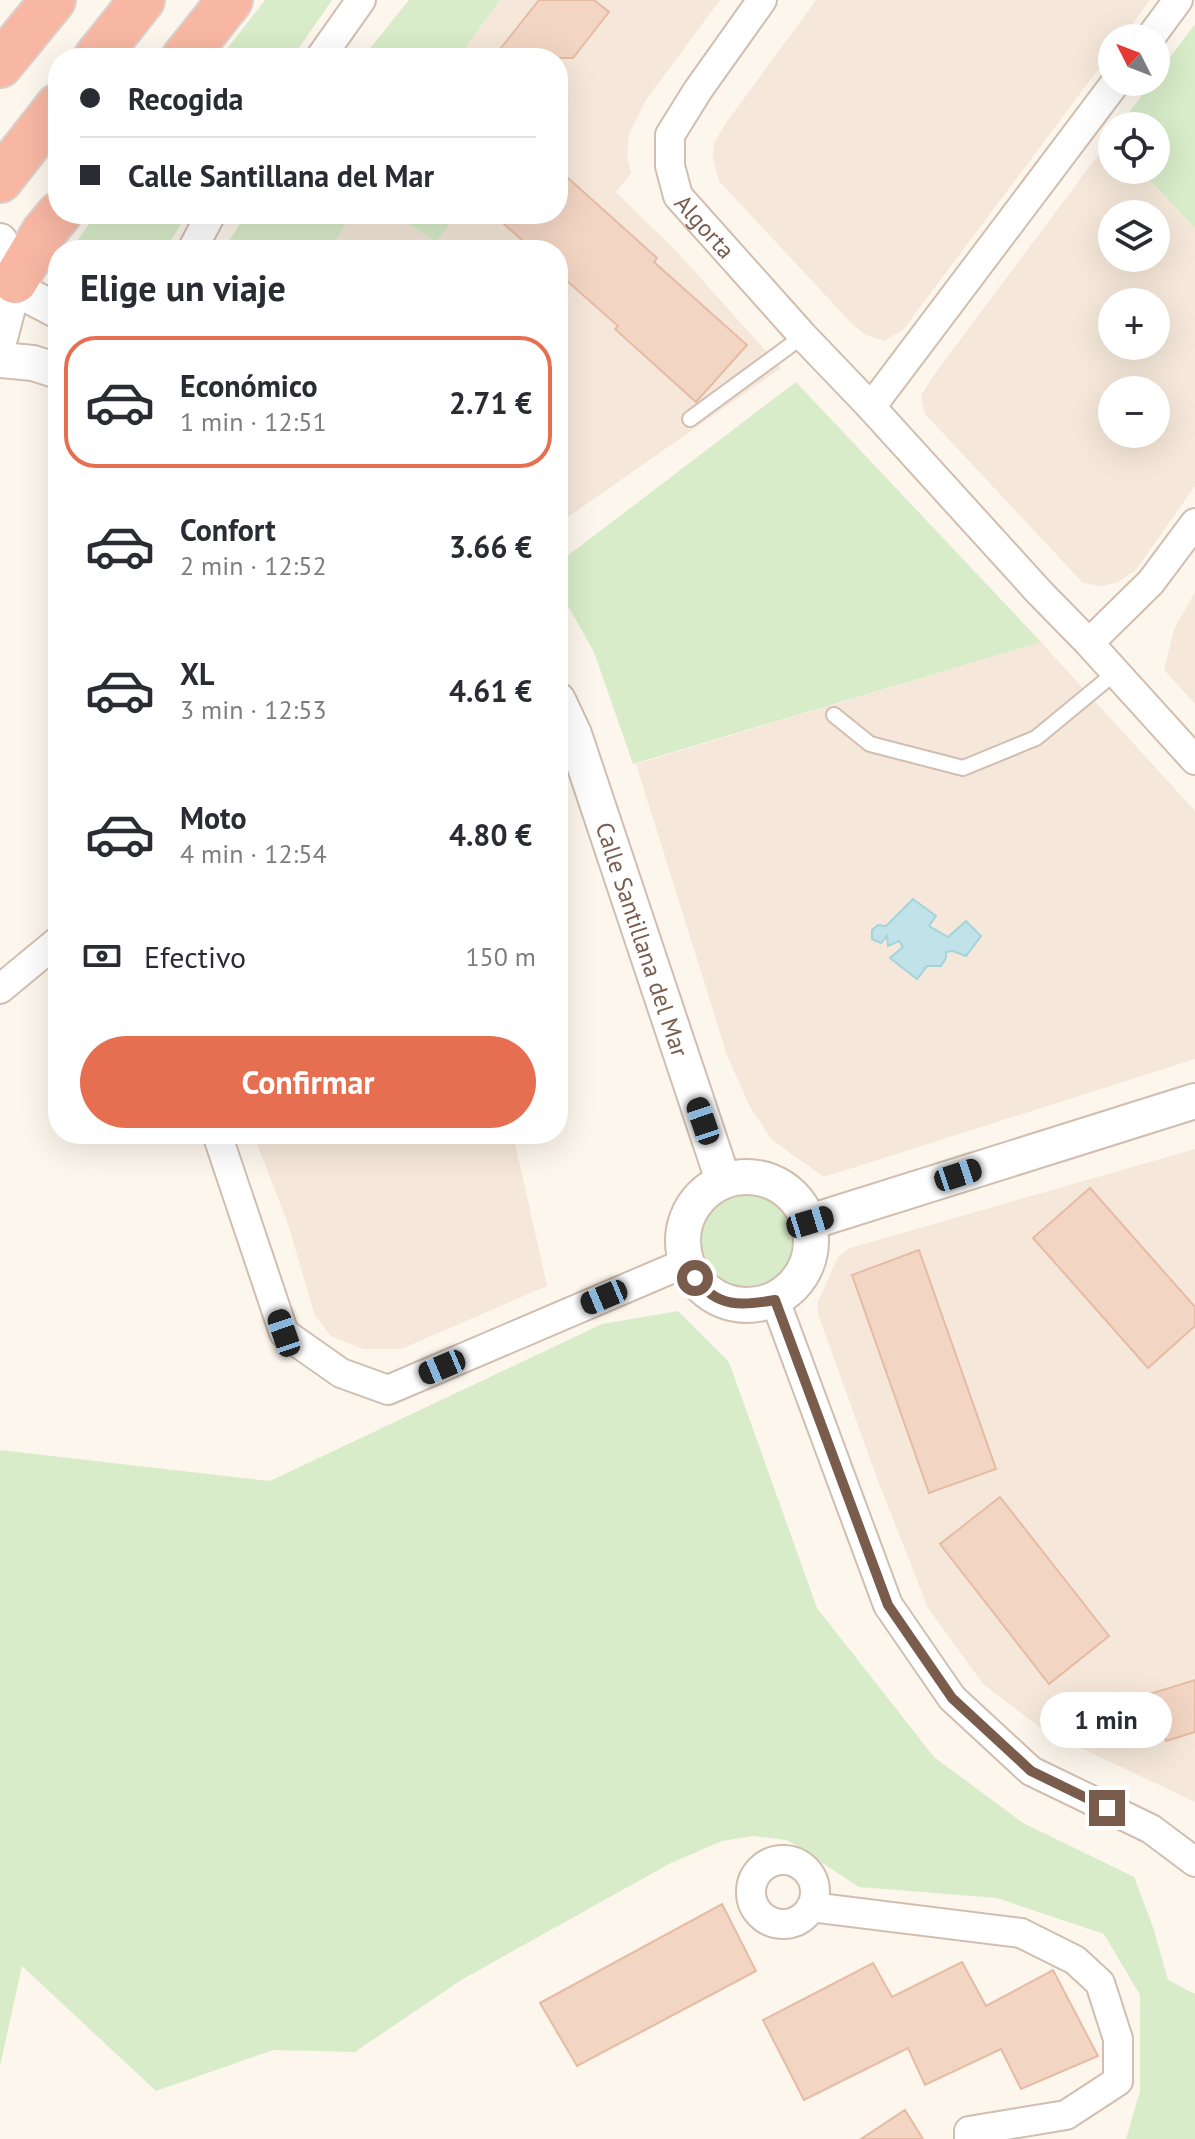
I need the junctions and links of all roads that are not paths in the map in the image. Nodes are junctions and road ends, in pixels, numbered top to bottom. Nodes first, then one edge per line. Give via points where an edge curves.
1 (53, 0) edge
2 (142, 0) edge
3 (230, 0) edge
4 (361, 0) edge
5 (762, 0) edge
6 (1178, 0) edge
7 (1160, 24) edge
8 (104, 48) edge
9 (192, 48) edge
10 (327, 48) edge
11 (0, 65) edge
12 (1105, 96) edge
13 (48, 119) edge
14 (0, 180) edge
15 (51, 224) edge
16 (0, 241) edge
17 (15, 285) junction
18 (48, 305) edge
19 (0, 338) edge
20 (811, 343) junction
21 (0, 360) edge
22 (48, 368) edge
23 (871, 407) junction
24 (690, 419) dead end
25 (1195, 523) edge
26 (1089, 643) junction
27 (1116, 672) junction
28 (834, 715) dead end
29 (568, 721) edge
30 (1195, 760) edge
31 (48, 949) edge
32 (0, 989) edge
33 (1195, 1101) edge
34 (220, 1144) edge
35 (723, 1180) junction
36 (810, 1222) junction
37 (685, 1263) junction
38 (775, 1300) junction
39 (1195, 1862) edge
40 (811, 1907) dead end
41 (969, 2139) edge

1 - 11 highway
2 - 8 highway
3 - 9 highway
4 - 10 street
5 - 20 street, Algorta via 670,135 670,166 678,196
6 - 7 street
12 - 23 street
13 - 14 highway
15 - 17 highway
16 - 17 street
17 - 18 street
17 - 19 street
20 - 23 street, Algorta
20 - 24 lane
21 - 22 street
23 - 26 street, Algorta
25 - 26 street via 1151,582
26 - 27 street, Algorta
27 - 28 lane via 1036,738 963,768 870,744
27 - 30 street, Algorta
29 - 35 street, Calle Santillana del Mar
31 - 32 street
33 - 36 street
34 - 37 street via 284,1333 341,1373 388,1390
35 - 36 street via 758,1176 791,1191
35 - 37 street via 697,1200 682,1230
36 - 38 street via 812,1253 799,1281
37 - 38 street via 706,1293 740,1306
38 - 39 street via 888,1605 952,1698 1031,1771 1151,1829
40 - 41 street via 1021,1933 1075,1960 1100,1983 1118,2039 1118,2081 1066,2115 969,2131

